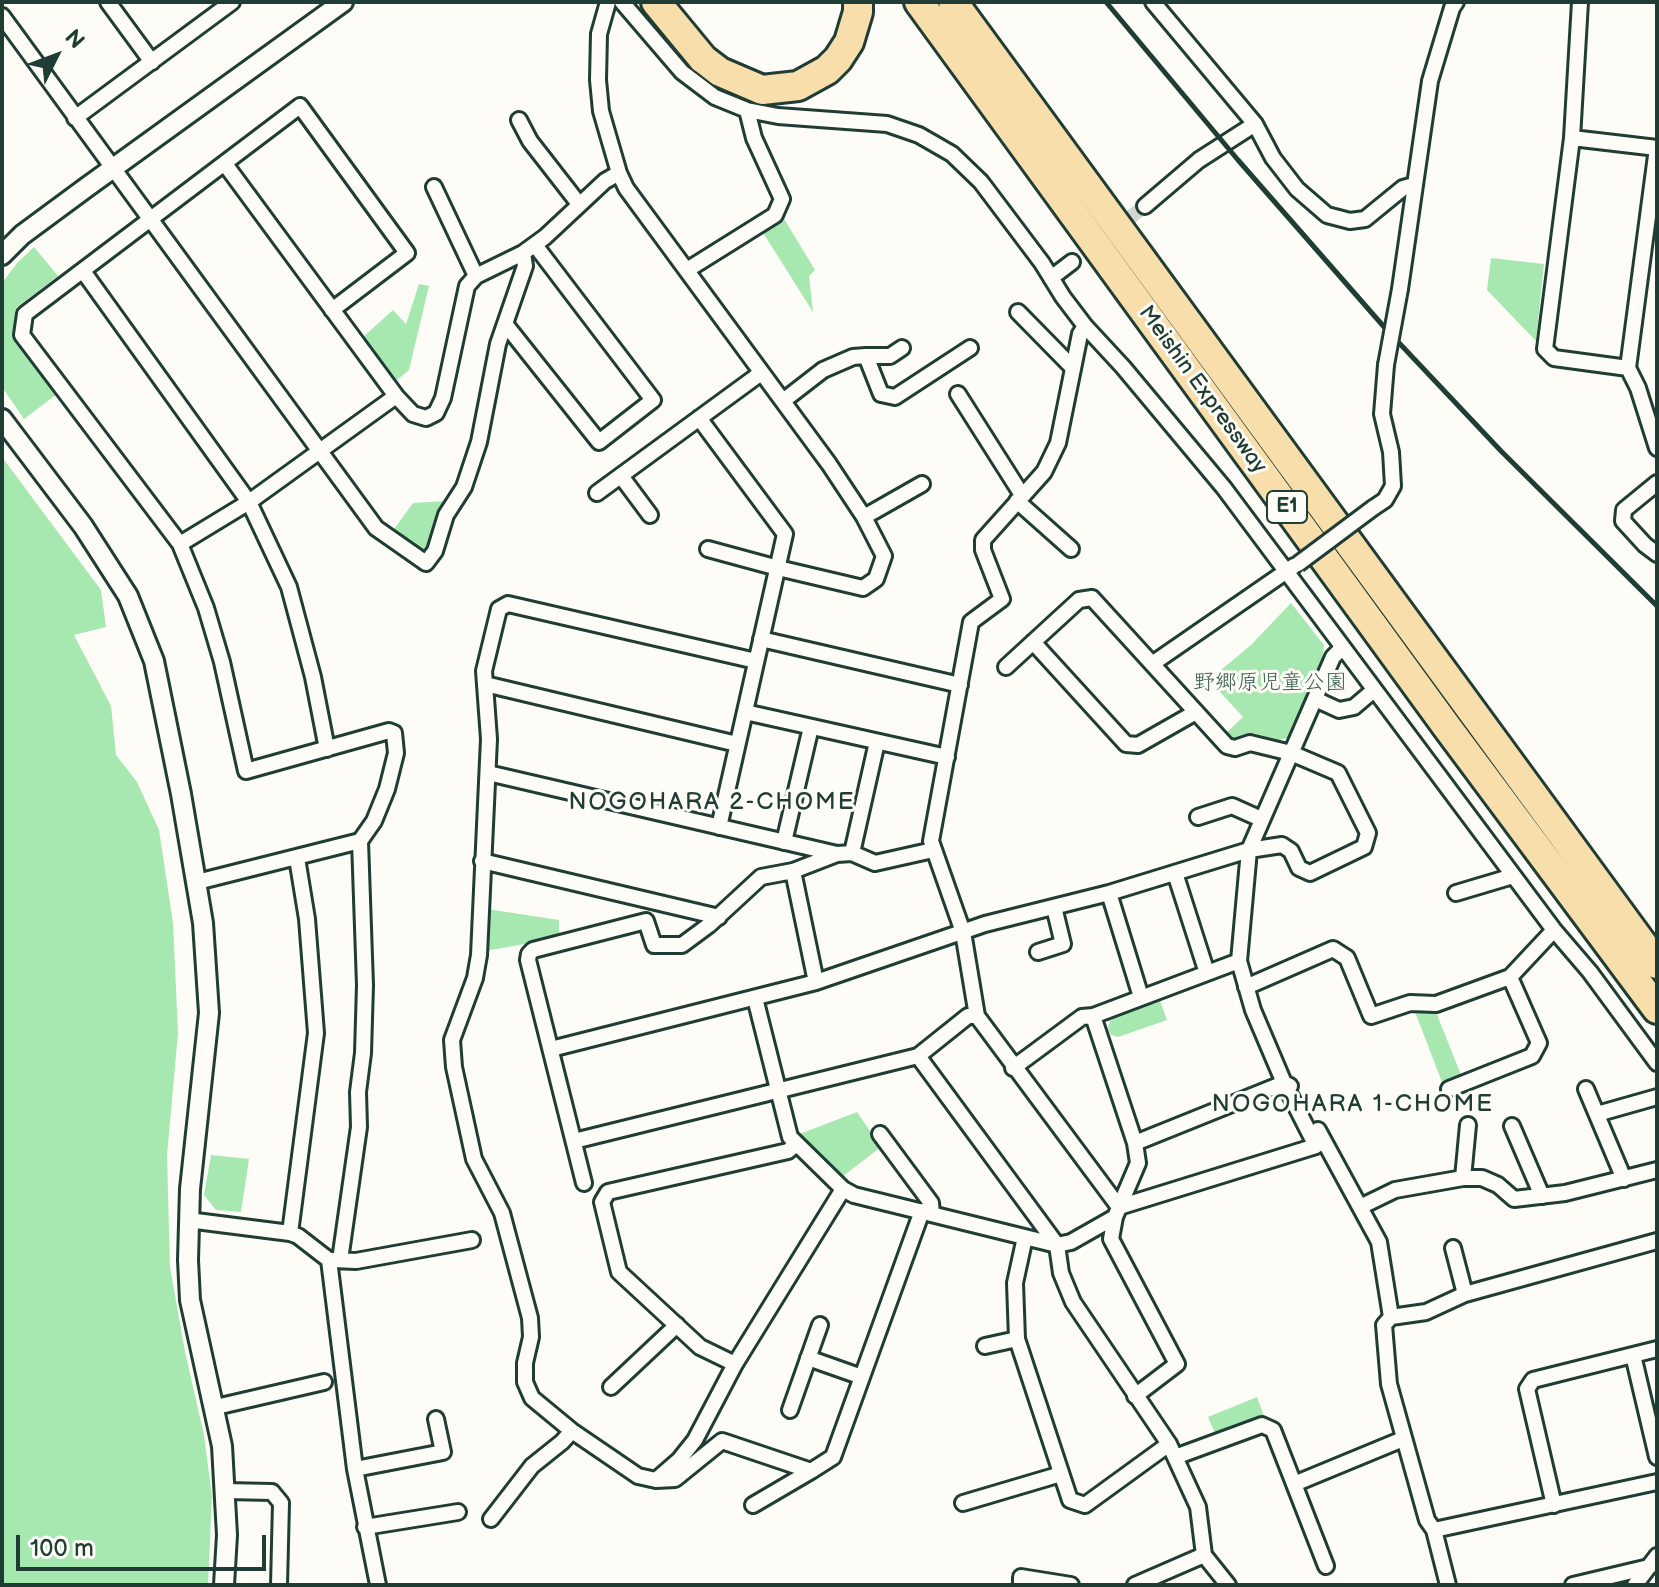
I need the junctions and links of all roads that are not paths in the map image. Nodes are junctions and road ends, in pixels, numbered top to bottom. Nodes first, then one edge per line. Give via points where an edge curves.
1 (108, 2) edge
2 (343, 2) edge
3 (608, 2) edge
4 (622, 2) edge
5 (656, 2) edge
6 (858, 2) edge
7 (919, 2) edge
8 (953, 2) edge
9 (1153, 2) edge
10 (1456, 2) edge
11 (1580, 2) edge
12 (228, 3) edge
13 (2, 16) edge
14 (152, 62) junction
15 (747, 110) junction
16 (75, 118) junction
17 (519, 120) dead end
18 (1255, 124) junction
19 (1572, 138) junction
20 (1657, 148) edge
21 (225, 164) junction
22 (113, 169) junction
23 (619, 173) junction
24 (1414, 185) junction
25 (434, 187) dead end
26 (579, 204) junction
27 (1145, 206) tunnel mouth
28 (150, 220) junction
29 (529, 249) junction
30 (2, 255) edge
31 (1072, 262) dead end
32 (687, 270) junction
33 (83, 271) junction
34 (476, 276) junction
35 (1051, 278) junction
36 (332, 310) junction
37 (1018, 312) dead end
38 (506, 325) junction
39 (1085, 326) junction
40 (902, 348) dead end
41 (970, 348) dead end
42 (866, 356) junction
43 (1073, 368) junction
44 (1628, 368) junction
45 (761, 373) junction
46 (958, 394) dead end
47 (396, 396) junction
48 (783, 401) junction
49 (1652, 413) edge
50 (699, 418) junction
51 (2, 419) edge
52 (1657, 448) edge
53 (321, 450) junction
54 (621, 476) junction
55 (1657, 483) edge
56 (922, 484) dead end
57 (597, 493) dead end
58 (1020, 498) junction
59 (249, 502) junction
60 (650, 515) dead end
61 (864, 517) junction
62 (180, 544) junction
63 (708, 549) dead end
64 (1071, 549) dead end
65 (1657, 554) edge
66 (778, 568) junction
67 (1292, 568) junction
68 (761, 639) junction
69 (1033, 642) junction
70 (1342, 648) junction
71 (756, 661) junction
72 (1152, 664) junction
73 (1006, 667) dead end
74 (485, 684) junction
75 (960, 685) junction
76 (1374, 690) junction
77 (1315, 699) junction
78 (745, 712) junction
79 (1196, 712) junction
80 (811, 727) junction
81 (877, 742) junction
82 (737, 744) junction
83 (327, 749) junction
84 (1291, 753) junction
85 (947, 757) junction
86 (488, 773) junction
87 (1198, 817) dead end
88 (1261, 819) junction
89 (719, 827) junction
90 (360, 841) junction
91 (784, 842) junction
92 (933, 850) junction
93 (1249, 850) junction
94 (844, 853) junction
95 (297, 858) junction
96 (482, 861) junction
97 (793, 871) junction
98 (1175, 873) junction
99 (1513, 876) junction
100 (197, 882) junction
101 (1109, 893) junction
102 (1456, 893) dead end
103 (1054, 907) junction
104 (719, 917) junction
105 (1554, 930) junction
106 (963, 932) junction
107 (1038, 952) dead end
108 (1239, 961) junction
109 (1657, 964) edge
110 (1207, 973) junction
111 (1510, 977) junction
112 (816, 982) junction
113 (1246, 987) junction
114 (1141, 997) junction
115 (755, 998) junction
116 (1657, 1009) edge
117 (977, 1016) junction
118 (1093, 1016) junction
119 (551, 1049) junction
120 (918, 1056) junction
121 (1657, 1063) edge
122 (1013, 1068) junction
123 (1284, 1083) junction
124 (1449, 1089) dead end
125 (1586, 1089) dead end
126 (778, 1090) junction
127 (1657, 1097) edge
128 (1597, 1114) junction
129 (1468, 1125) dead end
130 (1512, 1126) dead end
131 (880, 1134) dead end
132 (574, 1141) junction
133 (1135, 1143) junction
134 (796, 1144) junction
135 (1657, 1170) edge
136 (1463, 1178) junction
137 (1624, 1179) junction
138 (584, 1183) dead end
139 (843, 1189) junction
140 (1542, 1196) junction
141 (1360, 1207) junction
142 (927, 1212) junction
143 (1117, 1212) junction
144 (188, 1220) junction
145 (290, 1233) junction
146 (1025, 1237) junction
147 (472, 1240) dead end
148 (1657, 1241) edge
149 (1057, 1245) junction
150 (1453, 1248) dead end
151 (334, 1260) junction
152 (1465, 1294) junction
153 (1391, 1317) junction
154 (677, 1325) junction
155 (820, 1325) dead end
156 (1017, 1339) junction
157 (985, 1346) dead end
158 (1657, 1349) edge
159 (1633, 1355) junction
160 (808, 1358) junction
161 (735, 1364) junction
162 (862, 1377) junction
163 (324, 1382) dead end
164 (611, 1387) dead end
165 (1135, 1396) junction
166 (216, 1407) junction
167 (790, 1410) dead end
168 (436, 1419) dead end
169 (572, 1431) junction
170 (1403, 1439) junction
171 (1172, 1451) junction
172 (1657, 1457) edge
173 (355, 1469) junction
174 (811, 1471) junction
175 (1061, 1474) junction
176 (656, 1480) junction
177 (1657, 1482) edge
178 (1294, 1484) junction
179 (226, 1491) junction
180 (963, 1503) dead end
181 (753, 1505) dead end
182 (1554, 1505) junction
183 (458, 1512) dead end
184 (491, 1519) dead end
185 (365, 1527) junction
186 (1434, 1530) junction
187 (1204, 1555) junction
188 (1653, 1562) edge
189 (1326, 1566) dead end
190 (224, 1585) edge
191 (279, 1585) edge
192 (378, 1585) edge
193 (1021, 1585) edge
194 (1071, 1585) edge
195 (1135, 1585) edge
196 (1228, 1585) edge
197 (1448, 1585) edge
198 (1573, 1585) edge
199 (1635, 1585) edge

1 - 14 street
2 - 22 street
3 - 23 street via 599,34 598,80
4 - 15 street via 682,72 715,97
5 - 6 highway via 703,59 762,90 798,86 827,70 849,42
7 - 116 highway, Meishin Expressway / E1
8 - 109 highway, Meishin Expressway / E1
9 - 18 street
10 - 24 street via 1430,81
11 - 19 street
12 - 14 street
13 - 16 street
14 - 16 street
15 - 32 street via 782,199 775,215
15 - 35 street via 887,124 919,135 952,154 981,182
16 - 22 street
17 - 26 street
18 - 24 street via 1281,169 1327,215 1365,219
18 - 27 street via 1199,160
19 - 20 street
19 - 44 street via 1545,349 1554,358
20 - 44 street
21 - 28 street
21 - 36 street
21 - 36 street via 300,106 318,130 407,253
22 - 28 street
22 - 30 street
23 - 26 street
23 - 32 street
24 - 67 street, bridge via 1382,414 1393,486 1385,500
25 - 34 street
26 - 29 street
28 - 33 street
28 - 53 street
29 - 34 street
29 - 38 street
29 - 38 street via 653,400 599,442
31 - 35 street
32 - 45 street
33 - 59 street
33 - 62 street via 25,314 22,335
34 - 47 street via 467,286 436,413 426,418 413,414
35 - 39 street
36 - 47 street
37 - 43 street
38 - 53 street via 464,487 426,563 376,528
39 - 43 street
39 - 67 street
40 - 42 street via 890,356
41 - 42 street via 895,397 881,394
42 - 48 street via 823,370
43 - 58 street via 1058,443 1044,472
44 - 49 street
45 - 48 street
45 - 50 street
46 - 58 street
47 - 53 street
48 - 61 street
49 - 52 street
50 - 54 street
50 - 66 street via 785,534
51 - 100 street via 110,566 141,626 154,661
53 - 59 street
54 - 57 street
54 - 60 street
55 - 65 street via 1624,510 1623,521
56 - 61 street
58 - 64 street
58 - 75 street via 983,540 1002,599 971,622
59 - 62 street
59 - 83 street via 289,587
61 - 66 street via 884,556 876,579 863,588
62 - 83 street via 222,662 246,771
63 - 66 street
66 - 68 street
67 - 70 street
67 - 72 street
68 - 71 street
68 - 75 street
69 - 72 street via 1079,600 1092,598
69 - 73 street
69 - 79 street via 1126,744 1138,745
70 - 76 street
70 - 77 street
71 - 74 street via 508,604 499,609
71 - 78 street
72 - 79 street
74 - 82 street
74 - 86 street
75 - 85 street
76 - 77 street via 1354,707 1339,710
76 - 99 street
77 - 84 street
78 - 80 street
78 - 82 street
79 - 84 street via 1227,746 1250,743
80 - 81 street
80 - 91 street
81 - 85 street
81 - 94 street
82 - 89 street
83 - 90 street via 394,733 396,753 387,789
84 - 88 street
84 - 93 street via 1338,773 1368,833 1364,847 1310,873 1299,868 1282,845
85 - 92 street
86 - 89 street
86 - 96 street
87 - 88 street via 1232,806
88 - 93 street
89 - 91 street
90 - 95 street
90 - 151 street via 365,985 359,1127
91 - 94 street
92 - 94 street via 875,863
92 - 106 street
93 - 98 street
93 - 108 street
94 - 97 street
95 - 100 street
95 - 145 street via 316,1033
96 - 104 street
96 - 169 street via 473,935 475,978 452,1040 454,1067 474,1159 502,1213 530,1318 525,1382 532,1398
97 - 104 street via 761,877
97 - 112 street
98 - 101 street
98 - 110 street
99 - 102 street
99 - 105 street
100 - 144 street via 209,1013
101 - 103 street
101 - 114 street
103 - 106 street
103 - 107 street via 1063,944
104 - 119 street via 682,945 654,945 646,921 533,950 528,960
105 - 111 street
105 - 121 street
106 - 112 street
106 - 117 street
108 - 110 street
108 - 113 street
110 - 114 street
111 - 113 street via 1436,1004 1410,1003 1371,1016 1347,958 1333,949
111 - 124 street via 1539,1043 1532,1056
112 - 115 street
113 - 123 street
114 - 118 street
115 - 119 street
115 - 126 street
117 - 120 street via 968,1016
117 - 122 street
118 - 122 street via 1082,1017
118 - 133 street
119 - 132 street
120 - 126 street
120 - 149 street
122 - 143 street
123 - 133 street
123 - 141 street via 1295,1089
123 - 143 street via 1316,1146
125 - 128 street
126 - 132 street
126 - 134 street
127 - 128 street
128 - 137 street
129 - 136 street
130 - 140 street
131 - 142 street via 931,1203
132 - 138 street
133 - 143 street via 1138,1163
134 - 139 street
134 - 154 street via 788,1151 608,1192 602,1202 619,1272
135 - 137 street
136 - 140 street via 1482,1178 1514,1199
136 - 141 street via 1395,1190
137 - 140 street
139 - 142 street
139 - 161 street
141 - 153 street via 1379,1242
142 - 146 street
142 - 162 street
143 - 149 street via 1071,1242
143 - 165 street via 1111,1239 1177,1364
144 - 145 street
144 - 166 street via 190,1300
145 - 151 street
146 - 149 street
146 - 156 street via 1015,1283
147 - 151 street via 356,1261
148 - 152 street
149 - 165 street via 1073,1302
150 - 152 street
151 - 173 street
152 - 153 street via 1426,1312
153 - 170 street via 1384,1325 1389,1384
154 - 161 street via 700,1347
154 - 164 street
155 - 160 street
156 - 157 street
156 - 175 street
158 - 159 street
159 - 172 street
159 - 182 street via 1533,1380 1527,1389
160 - 162 street
160 - 167 street
161 - 176 street via 695,1440
162 - 174 street via 833,1457
163 - 166 street
165 - 171 street
166 - 179 street
168 - 173 street via 443,1452
169 - 176 street via 638,1476
169 - 184 street via 532,1466
170 - 178 street
170 - 186 street
171 - 175 street via 1085,1505 1070,1500
171 - 178 street via 1262,1425 1273,1430
171 - 187 street via 1198,1507
173 - 185 street
174 - 176 street via 722,1441 675,1479
174 - 181 street
175 - 180 street
177 - 182 street
178 - 189 street
179 - 190 street
179 - 191 street via 272,1492 281,1503
182 - 186 street
183 - 185 street
185 - 192 street
186 - 197 street
187 - 195 street
187 - 196 street
188 - 198 street
188 - 199 street
193 - 194 street via 1021,1577

